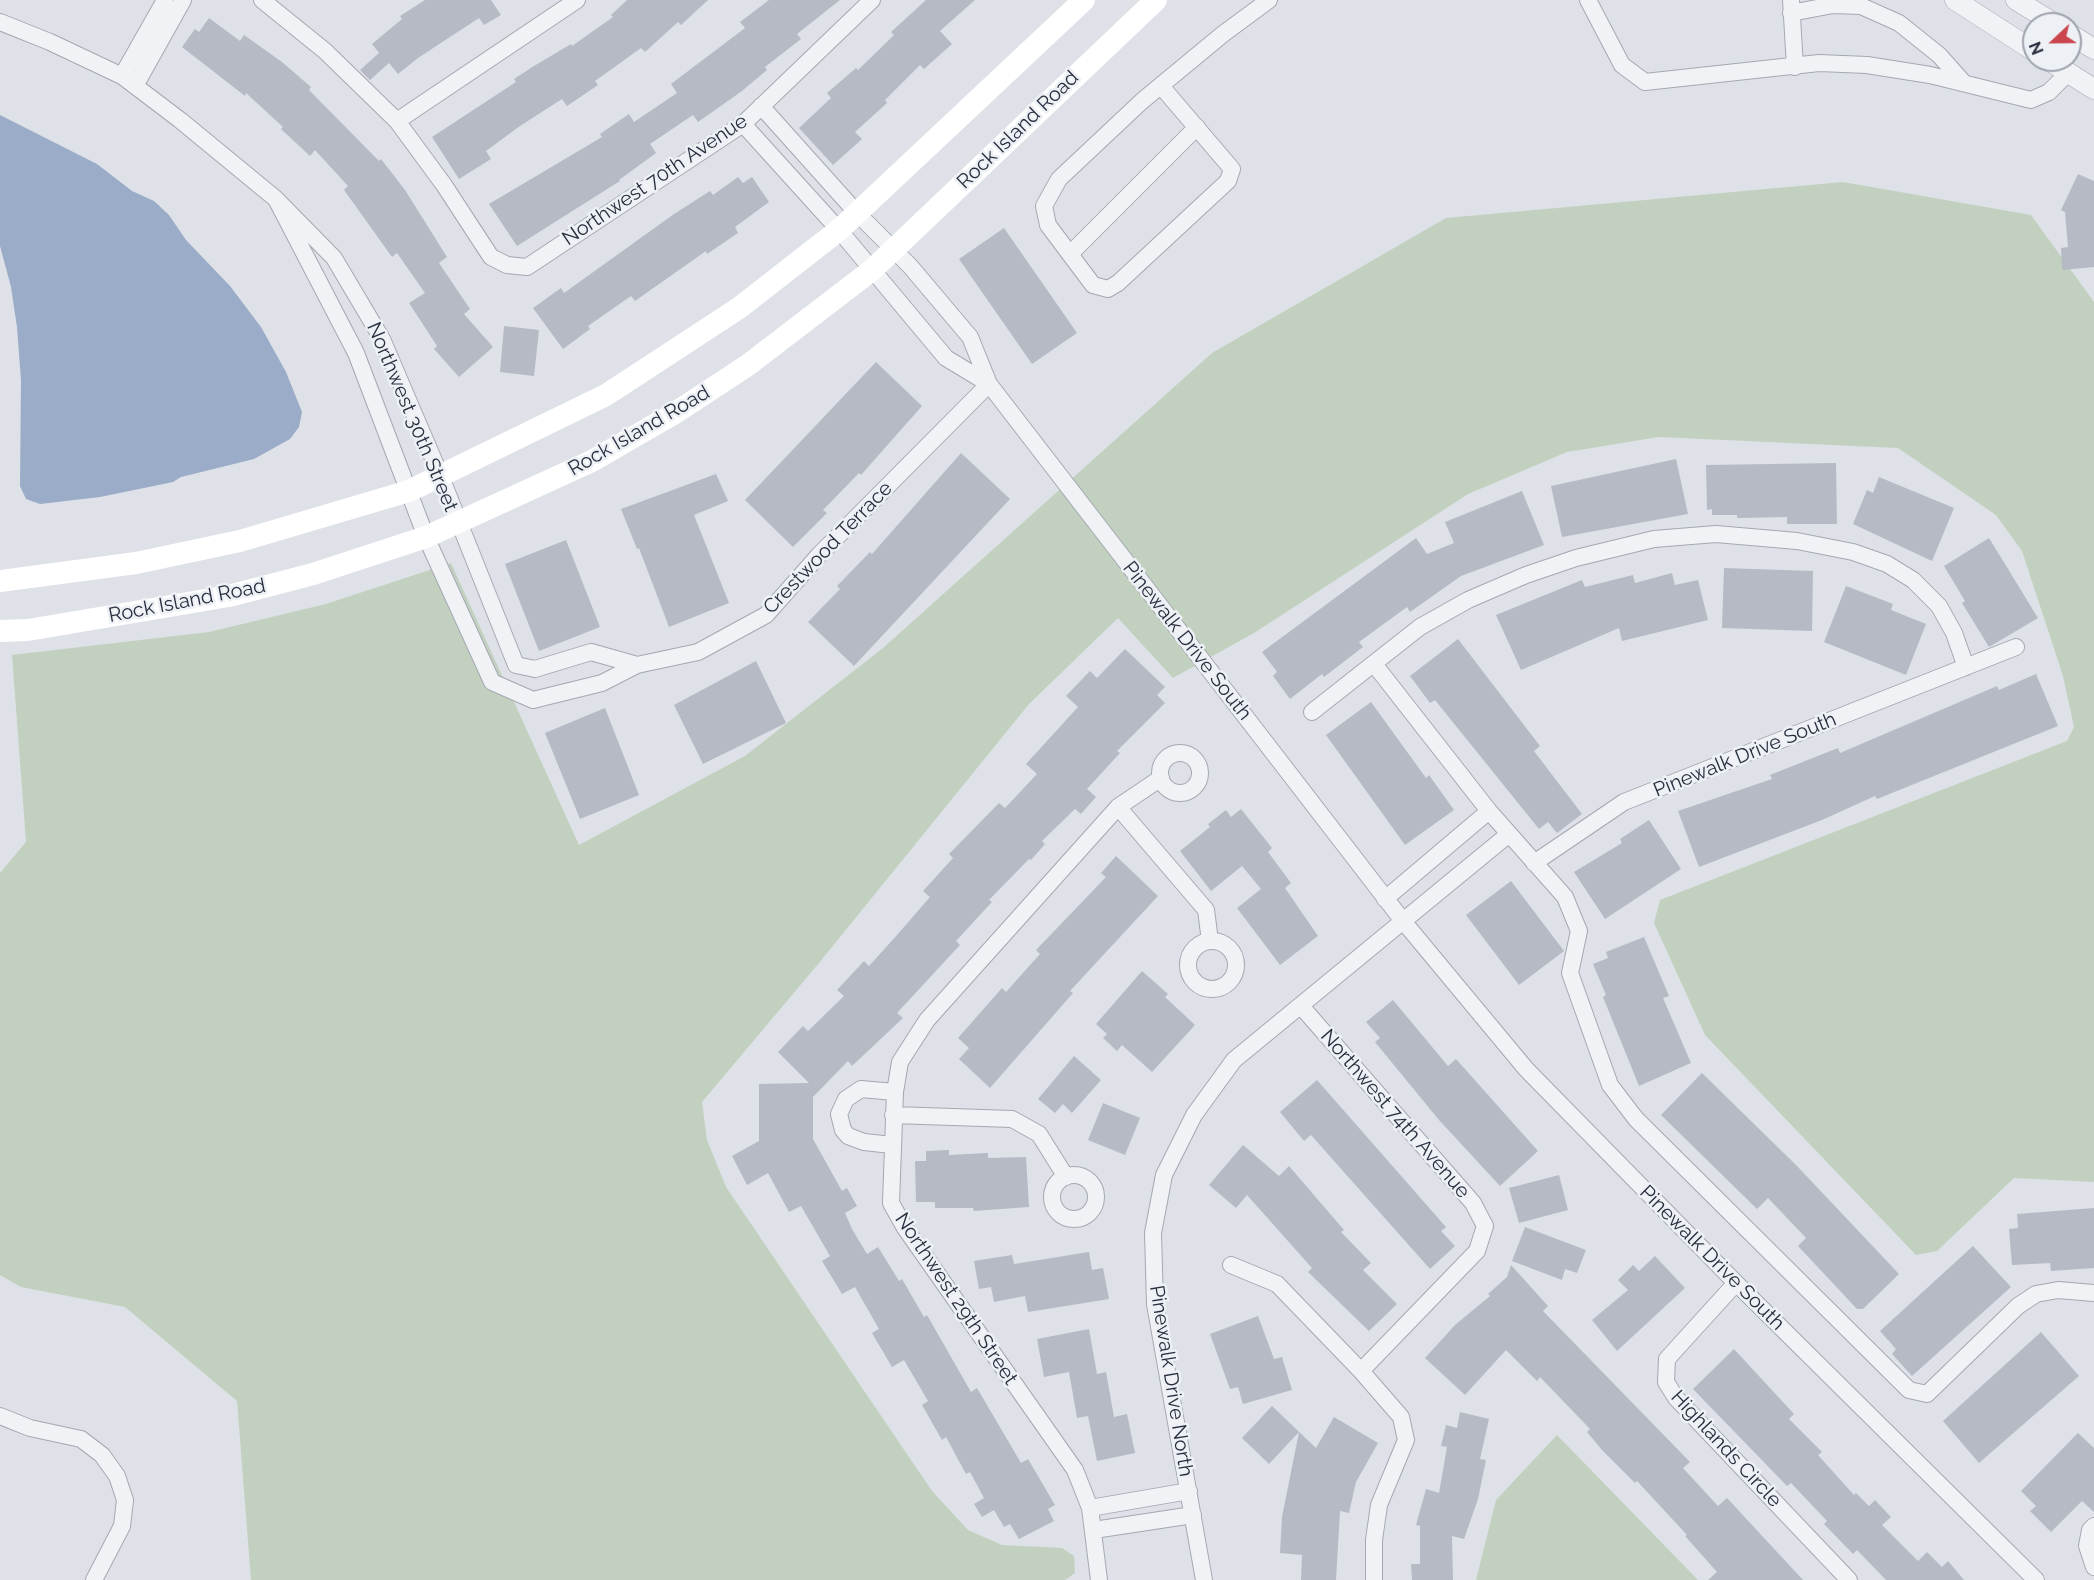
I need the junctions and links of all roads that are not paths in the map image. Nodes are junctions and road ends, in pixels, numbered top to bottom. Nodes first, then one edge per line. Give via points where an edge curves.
1 (165, 0) edge
2 (183, 0) edge
3 (262, 0) edge
4 (577, 0) edge
5 (872, 0) edge
6 (1084, 0) edge
7 (1156, 0) edge
8 (1269, 0) edge
9 (1588, 0) edge
10 (1955, 0) edge
11 (2016, 0) edge
12 (1791, 6) edge
13 (2036, 12) edge
14 (0, 22) edge
15 (2022, 43) edge
16 (1795, 66) junction
17 (2068, 73) joint
18 (128, 81) junction
19 (1964, 83) junction
20 (1161, 86) junction
21 (2094, 89) edge
22 (761, 106) junction
23 (398, 121) junction
24 (743, 124) junction
25 (1197, 126) junction
26 (276, 199) junction
27 (856, 212) junction
28 (839, 230) junction
29 (894, 248) junction
30 (1070, 254) junction
31 (872, 270) junction
32 (989, 384) junction
33 (441, 477) junction
34 (409, 491) junction
35 (458, 523) junction
36 (426, 537) junction
37 (0, 581) edge
38 (0, 631) edge
39 (2016, 647) dead end
40 (1374, 664) junction
41 (637, 665) junction
42 (1966, 667) junction
43 (1312, 712) dead end
44 (1161, 778) dead end
45 (1118, 807) junction
46 (1489, 811) junction
47 (1509, 834) junction
48 (1534, 863) junction
49 (1385, 899) junction
50 (1403, 921) junction
51 (1210, 941) dead end
52 (1301, 1006) junction
53 (895, 1092) junction
54 (893, 1115) junction
55 (892, 1145) junction
56 (1066, 1177) dead end
57 (1231, 1265) dead end
58 (1736, 1283) junction
59 (2094, 1293) edge
60 (1361, 1371) junction
61 (0, 1416) edge
62 (1189, 1491) junction
63 (1090, 1508) junction
64 (1193, 1515) junction
65 (2094, 1526) edge
66 (1094, 1530) junction
67 (2094, 1567) edge
68 (94, 1580) edge
69 (1099, 1580) edge
70 (1204, 1580) edge
71 (1374, 1580) edge
72 (1849, 1580) edge
73 (2036, 1580) edge

1 - 18 street
2 - 18 street
3 - 23 street via 325,51
4 - 23 street
5 - 22 street, Northwest 70th Avenue
6 - 27 main road
7 - 29 main road, Rock Island Road
8 - 20 street
9 - 16 street via 1623,65 1645,82
10 - 15 street
11 - 13 street
12 - 16 street
12 - 19 street via 1861,6 1899,23 1939,55
14 - 18 street, Northwest 30th Street
16 - 19 street via 1867,65
17 - 19 street via 2049,92 2031,100
17 - 21 street
18 - 26 street, Northwest 30th Street
20 - 25 street
20 - 30 street via 1059,179 1044,206 1048,225
22 - 24 street, Northwest 70th Avenue
22 - 27 street, Pinewalk Drive South
23 - 24 street, Northwest 70th Avenue via 491,256 507,265 527,267
24 - 28 street, Pinewalk Drive South
25 - 30 street
25 - 30 street via 1232,169 1228,181 1108,289 1094,285
26 - 33 street, Northwest 30th Street via 334,258 382,339
26 - 34 street, Northwest 30th Street via 356,353
27 - 28 main road
27 - 29 street, Pinewalk Drive South
28 - 31 street, Pinewalk Drive South
28 - 33 main road via 739,309 606,395
29 - 31 main road, Rock Island Road
29 - 32 street, Pinewalk Drive South via 970,336
31 - 32 street, Pinewalk Drive South via 946,358
31 - 35 main road, Rock Island Road via 748,365 675,413 592,461
32 - 41 street, Crestwood Terrace via 819,555 766,615 698,652
32 - 49 street, Pinewalk Drive South
33 - 34 main road
33 - 35 street, Northwest 30th Street
34 - 36 street, Northwest 30th Street
34 - 37 main road via 206,548 136,563
35 - 36 main road, Rock Island Road
35 - 41 street, Crestwood Terrace via 516,665 535,669 591,652
36 - 38 main road, Rock Island Road via 313,574 229,596 28,630
36 - 41 street, Crestwood Terrace via 492,682 533,700 602,683
39 - 42 street, Pinewalk Drive South
40 - 42 street via 1420,627 1468,600 1526,575 1654,539 1716,534 1797,541 1887,564 1913,580 1939,606
40 - 43 street
40 - 46 street
42 - 48 street, Pinewalk Drive South via 1624,802
44 - 45 street, Northwest 29th Street
45 - 51 street via 1206,910
45 - 53 street, Northwest 29th Street via 927,1020 900,1062
46 - 47 street
46 - 49 street
47 - 48 street
47 - 50 street
48 - 59 street via 1565,897 1579,931 1570,973 1610,1085 1636,1119 1909,1390 1927,1394 2018,1306 2036,1294 2058,1290
49 - 50 street, Pinewalk Drive South
50 - 52 street, Pinewalk Drive North
50 - 58 street, Pinewalk Drive South via 1526,1069
52 - 60 street, Northwest 74th Avenue via 1473,1203 1485,1226 1477,1251
52 - 62 street, Pinewalk Drive North via 1234,1060 1194,1114 1164,1175 1153,1233 1155,1304
53 - 54 street, Northwest 29th Street
53 - 55 street via 861,1089 846,1099 839,1114 848,1136
54 - 55 street, Northwest 29th Street
54 - 56 street via 1012,1119 1039,1134
55 - 63 street, Northwest 29th Street via 891,1203 1075,1470
57 - 60 street via 1277,1284
58 - 72 street, Highlands Circle via 1667,1359 1666,1382 1676,1398
58 - 73 street, Pinewalk Drive South
60 - 71 street via 1401,1417 1406,1440 1379,1505
61 - 68 street via 30,1428 81,1439 102,1455 117,1476 125,1500 123,1526
62 - 63 street
62 - 64 street, Pinewalk Drive North
63 - 66 street, Northwest 29th Street
64 - 66 street
64 - 70 street, Pinewalk Drive North
65 - 67 street via 2087,1546
66 - 69 street, Northwest 29th Street

